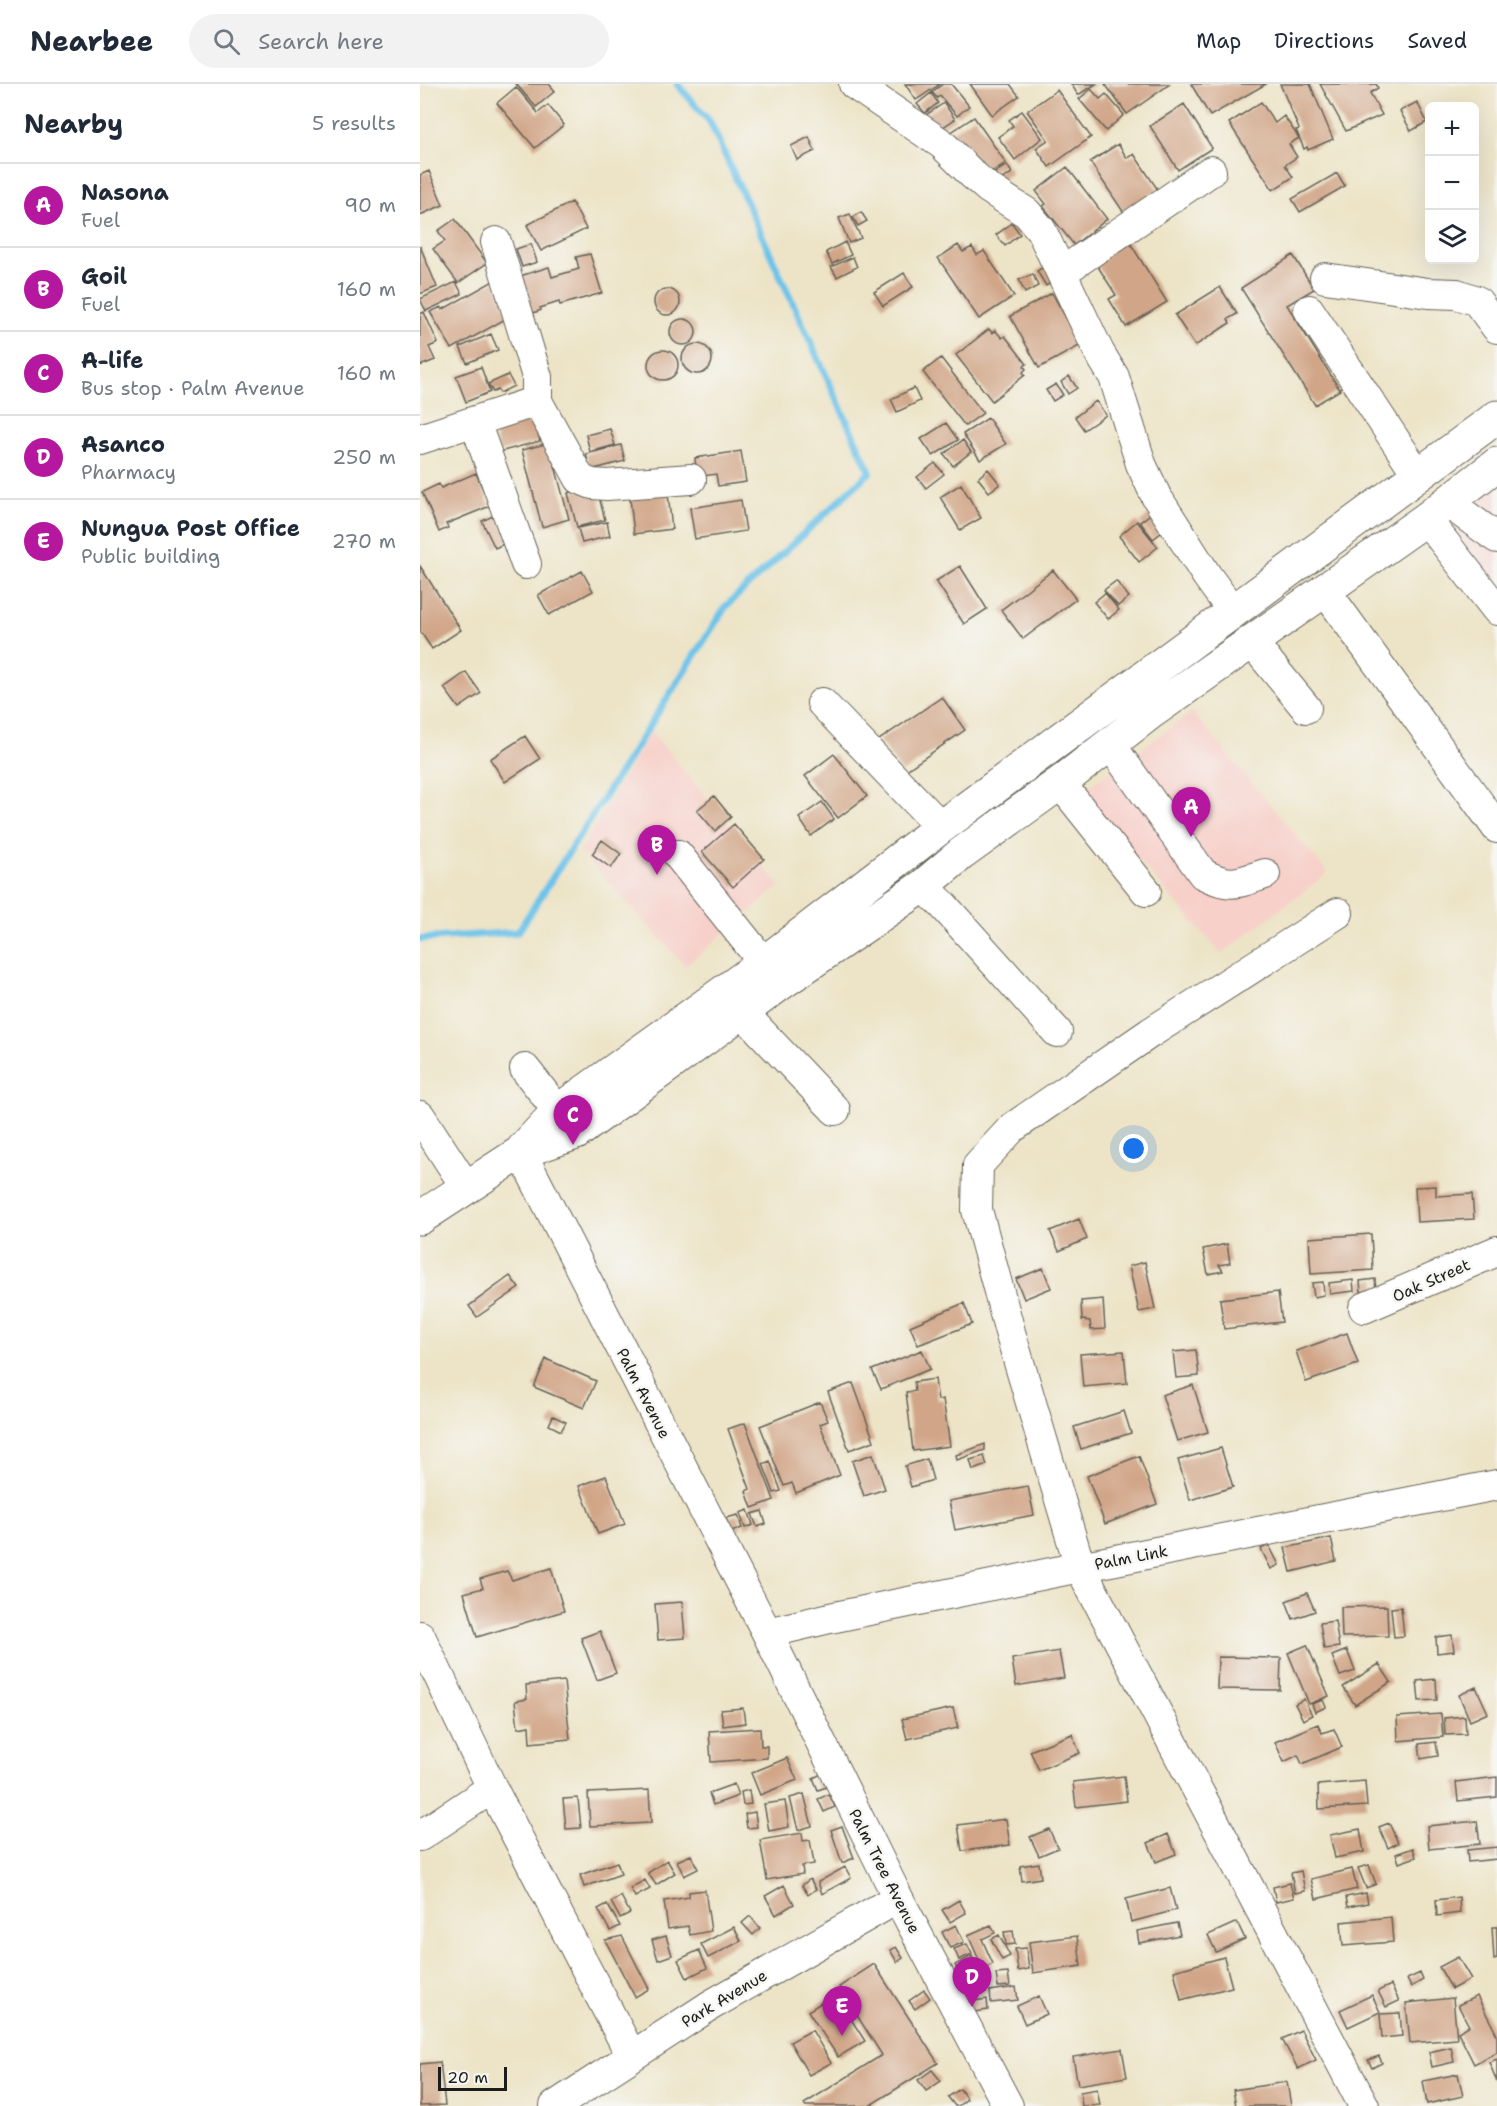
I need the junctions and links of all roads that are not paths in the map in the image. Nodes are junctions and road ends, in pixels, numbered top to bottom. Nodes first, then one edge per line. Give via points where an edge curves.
1 (854, 84) edge
2 (1211, 171) dead end
3 (496, 242) dead end
4 (1062, 272) junction
5 (1325, 278) dead end
6 (1309, 310) dead end
7 (1497, 328) edge
8 (537, 401) junction
9 (1497, 417) edge
10 (475, 422) junction
11 (420, 439) edge
12 (1497, 464) edge
13 (1418, 475) junction
14 (691, 479) dead end
15 (1436, 510) junction
16 (1497, 538) edge
17 (526, 564) dead end
18 (1324, 589) junction
19 (1497, 610) edge
20 (1233, 612) junction
21 (1251, 641) junction
22 (822, 703) dead end
23 (1306, 708) dead end
24 (1110, 744) junction
25 (1060, 783) junction
26 (941, 827) junction
27 (1497, 828) edge
28 (678, 855) dead end
29 (1265, 874) dead end
30 (923, 886) junction
31 (1146, 891) dead end
32 (1338, 913) dead end
33 (764, 963) junction
34 (742, 1012) junction
35 (1057, 1032) dead end
36 (525, 1069) dead end
37 (835, 1110) dead end
38 (558, 1111) junction
39 (420, 1116) edge
40 (521, 1152) junction
41 (466, 1187) junction
42 (420, 1218) edge
43 (1497, 1251) edge
44 (1364, 1308) dead end
45 (1497, 1485) edge
46 (1080, 1567) junction
47 (767, 1633) junction
48 (420, 1636) edge
49 (492, 1788) junction
50 (420, 1836) edge
51 (898, 1898) junction
52 (630, 2055) junction
53 (555, 2106) edge
54 (1008, 2106) edge
55 (1364, 2106) edge

1 - 4 street via 942,144 988,188 1027,213 1041,230
2 - 4 street
3 - 8 street via 537,377
4 - 20 street via 1114,377 1138,455 1156,496
5 - 7 street via 1457,294 1477,301
6 - 13 street
8 - 10 street
8 - 14 street via 580,479 608,485
9 - 13 main road
10 - 11 street
10 - 17 street
12 - 15 main road
13 - 20 main road
15 - 16 street
15 - 18 main road
15 - 19 street
18 - 21 main road
18 - 27 street
20 - 26 main road
21 - 23 street
21 - 24 main road
22 - 26 street
24 - 25 main road
24 - 29 street via 1203,874 1223,883 1235,883
25 - 30 main road
25 - 31 street
26 - 33 main road
28 - 33 street
30 - 34 main road
30 - 35 street
32 - 46 street via 1150,1033 1012,1128 978,1165 977,1210
33 - 38 main road
34 - 37 street
34 - 40 main road via 576,1133
36 - 38 street
38 - 40 main road
39 - 41 street
40 - 41 main road
40 - 47 street, Palm Avenue
41 - 42 main road
43 - 44 street, Oak Street
45 - 46 street, Palm Link
46 - 47 street, Palm Link
46 - 55 street
47 - 51 street, Palm Tree Avenue
48 - 49 street
49 - 50 street
49 - 52 street
51 - 52 street, Park Avenue
51 - 54 street, Palm Tree Avenue
52 - 53 street, Park Avenue

